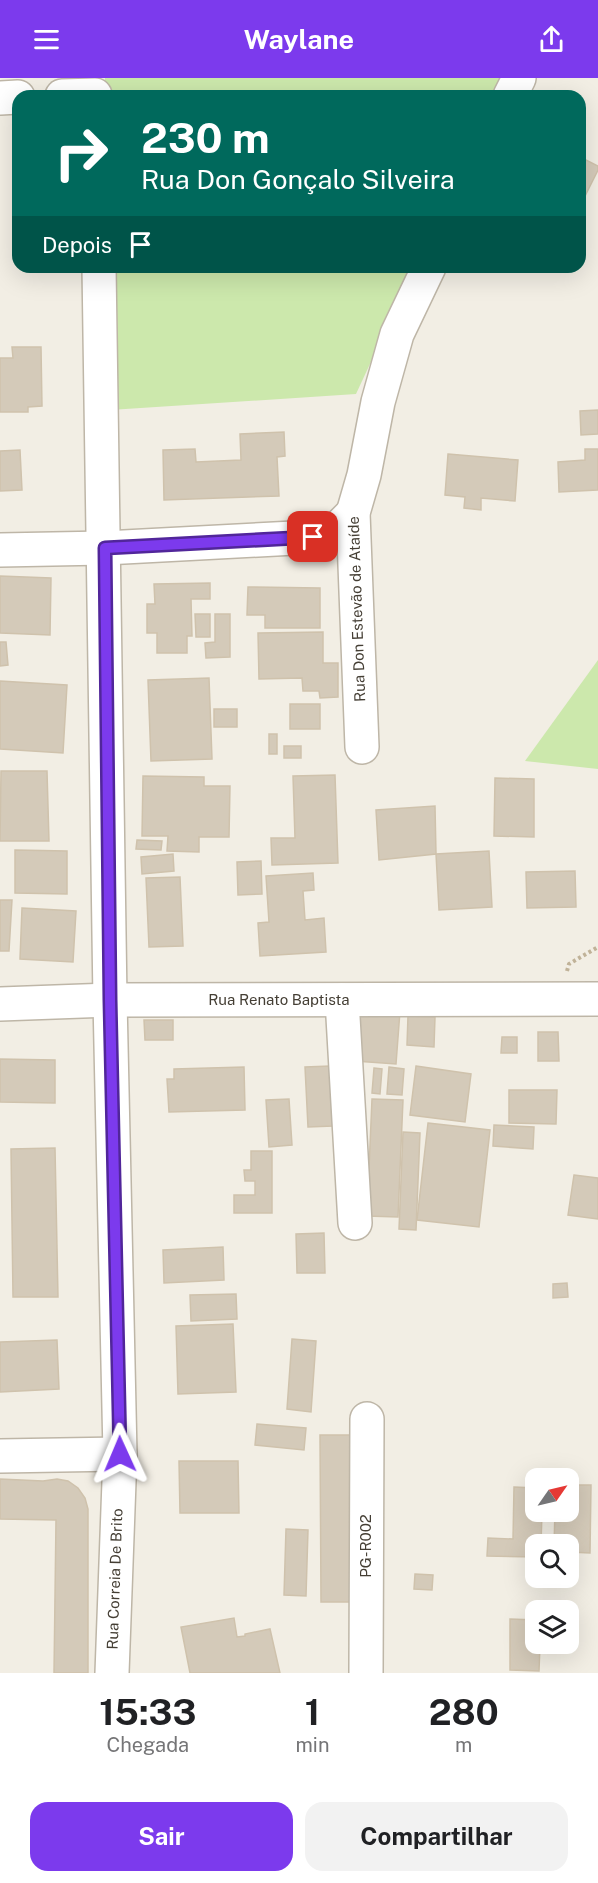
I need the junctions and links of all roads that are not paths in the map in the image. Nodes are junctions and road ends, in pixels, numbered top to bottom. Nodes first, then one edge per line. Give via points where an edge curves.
1 (99, 273) edge
2 (426, 273) edge
3 (353, 513) junction
4 (105, 548) junction
5 (0, 550) edge
6 (362, 747) dead end
7 (598, 999) edge
8 (110, 1000) junction
9 (342, 1000) junction
10 (0, 1004) edge
11 (355, 1223) dead end
12 (367, 1419) dead end
13 (120, 1454) junction
14 (0, 1456) edge
15 (112, 1673) edge
16 (366, 1673) edge

1 - 4 street, Rua Correia De Brito
2 - 3 street, Rua Don Estevão de Ataíde via 397,334
3 - 4 street via 337,529 313,537
3 - 6 street, Rua Don Estevão de Ataíde
4 - 5 street
4 - 8 street, Rua Correia De Brito
7 - 9 street, Rua Renato Baptista
8 - 9 street, Rua Renato Baptista
8 - 10 street, Rua Renato Baptista
8 - 13 street, Rua Correia De Brito
9 - 11 street
12 - 16 street, PG-R002
13 - 14 street
13 - 15 street, Rua Correia De Brito

